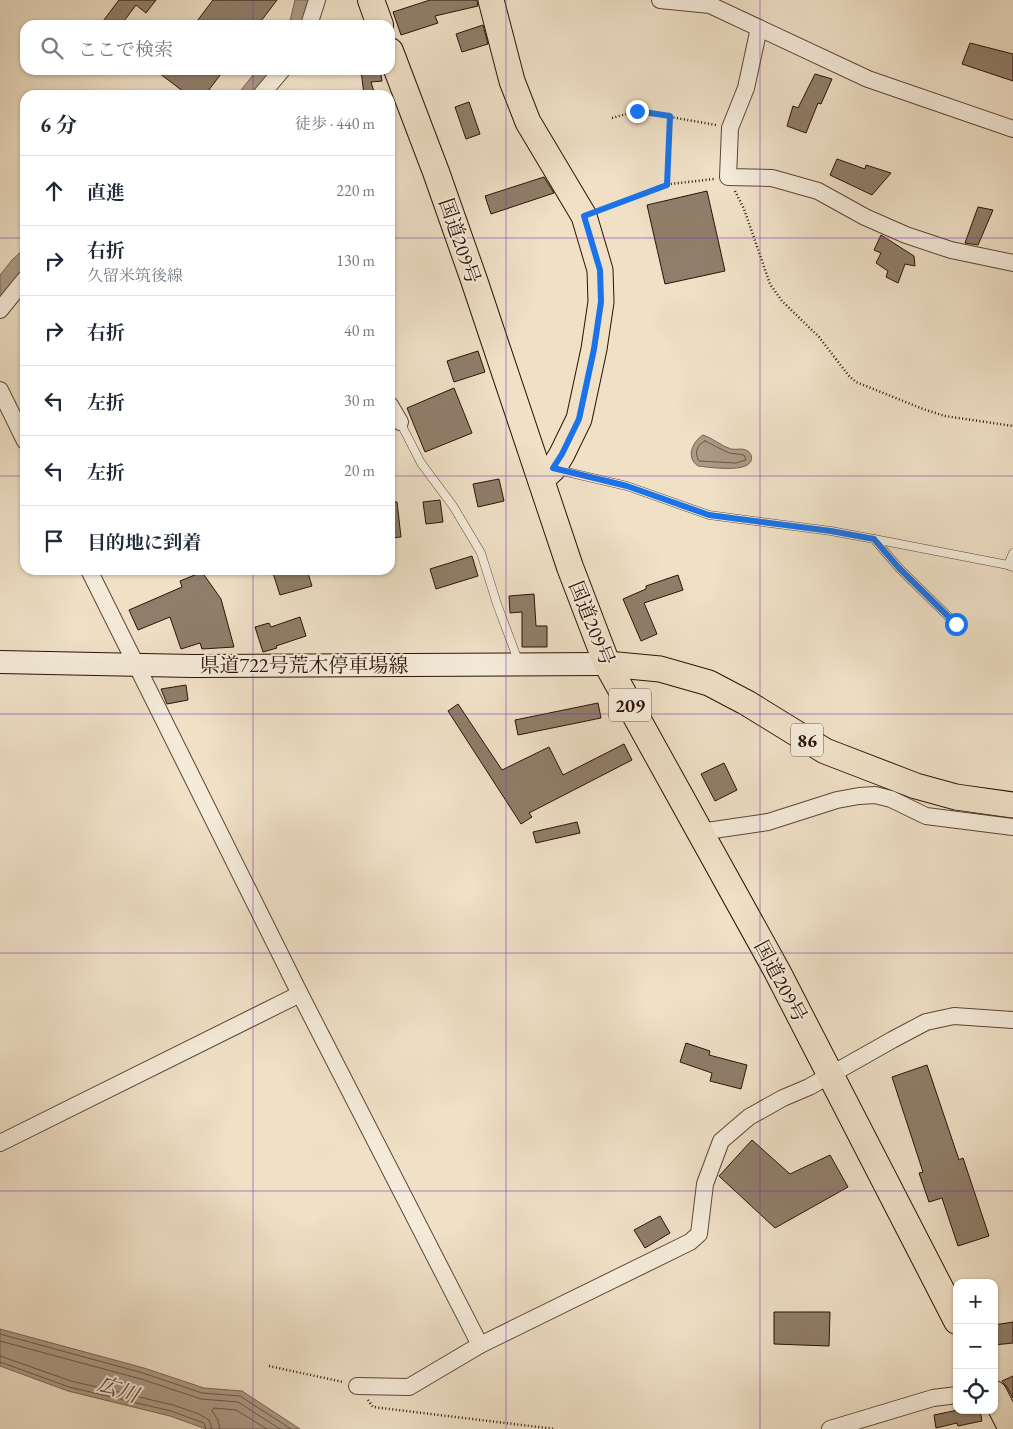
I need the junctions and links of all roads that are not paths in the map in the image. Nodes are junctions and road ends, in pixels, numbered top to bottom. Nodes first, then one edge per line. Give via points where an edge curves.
1 (317, 0) edge
2 (371, 0) edge
3 (491, 0) edge
4 (660, 0) edge
5 (311, 20) edge
6 (378, 20) edge
7 (759, 28) junction
8 (395, 65) edge
9 (278, 75) edge
10 (265, 90) edge
11 (1013, 129) edge
12 (1013, 264) edge
13 (20, 285) edge
14 (0, 310) edge
15 (0, 390) edge
16 (395, 414) edge
17 (400, 422) joint
18 (20, 427) edge
19 (547, 474) junction
20 (874, 539) junction
21 (1013, 553) edge
22 (1010, 566) edge
23 (91, 575) edge
24 (956, 624) dead end
25 (0, 662) edge
26 (135, 664) junction
27 (520, 664) junction
28 (607, 664) junction
29 (1013, 805) edge
30 (1013, 827) edge
31 (700, 832) junction
32 (300, 994) junction
33 (1013, 1020) edge
34 (831, 1075) junction
35 (0, 1143) edge
36 (953, 1313) edge
37 (480, 1346) junction
38 (357, 1386) road end
39 (953, 1396) edge
40 (830, 1429) edge

1 - 5 street
2 - 6 highway
3 - 19 main road via 512,81 528,122 584,216 600,270 601,302 579,419 562,454
4 - 7 street via 710,5
7 - 11 street via 868,79
7 - 12 street via 746,88 730,128 728,177 772,178 818,191 906,235 951,250
8 - 19 highway, 国道209号 / 209
9 - 10 street
13 - 14 street
15 - 18 street
16 - 17 street
17 - 27 lane via 421,463 453,506 481,553
19 - 20 lane via 627,486 709,515
19 - 28 highway, 国道209号 / 209 via 570,567
20 - 22 lane
20 - 24 lane
21 - 22 lane
23 - 26 street
25 - 26 main road, 県道722号荒木停車場線
26 - 27 main road, 県道722号荒木停車場線
26 - 32 street
27 - 28 main road, 県道722号荒木停車場線
28 - 29 main road, 86 via 660,669 709,684 825,751 916,786 956,797
28 - 31 highway, 国道209号 / 209
30 - 31 street via 926,816 875,795 836,800 768,822
31 - 34 highway, 国道209号 / 209
32 - 35 street
32 - 37 street
33 - 34 street via 954,1016 926,1022
34 - 36 highway, 国道209号 / 209
34 - 37 street via 749,1116 721,1141 705,1184 700,1234 690,1242
37 - 38 street via 409,1386
39 - 40 street via 933,1398

